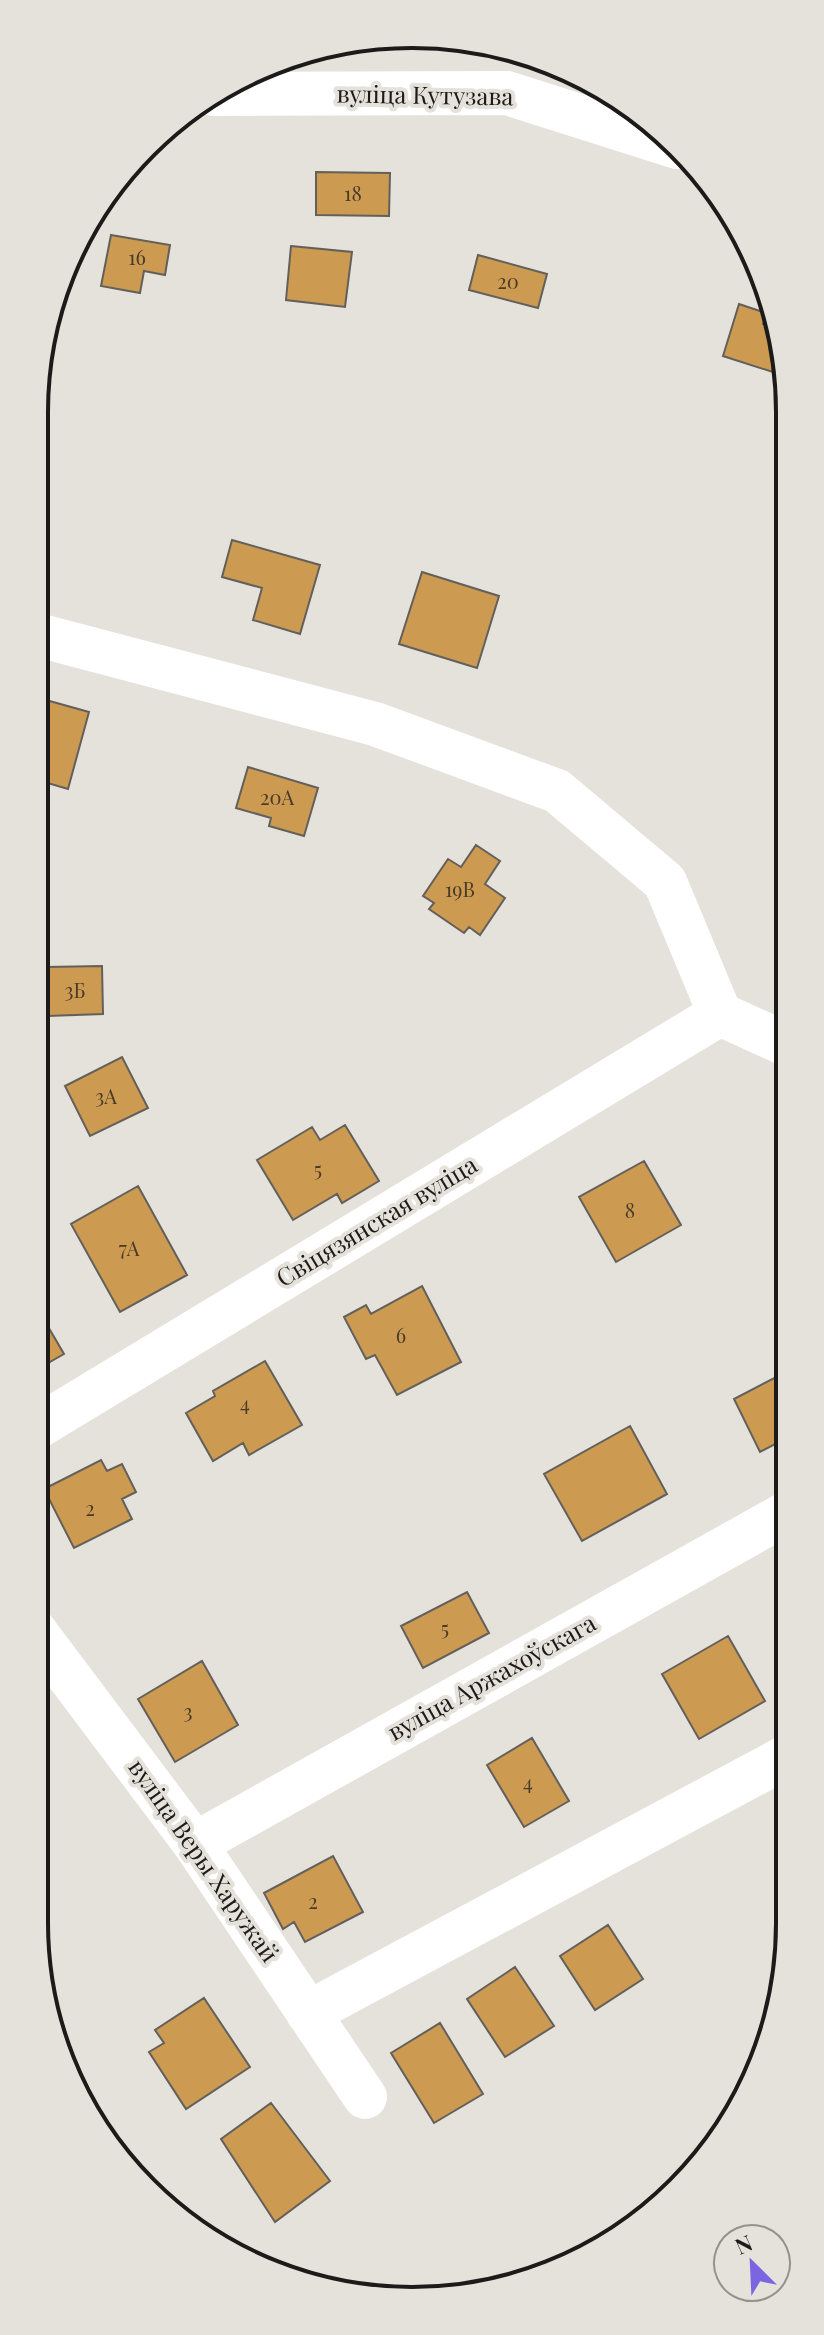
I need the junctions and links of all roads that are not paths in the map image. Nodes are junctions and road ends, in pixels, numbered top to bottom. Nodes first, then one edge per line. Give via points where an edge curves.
1 (236, 94) edge
2 (654, 140) edge
3 (48, 638) edge
4 (720, 1014) junction
5 (776, 1040) edge
6 (48, 1421) edge
7 (776, 1519) edge
8 (48, 1649) edge
9 (776, 1762) edge
10 (195, 1844) junction
11 (308, 2013) junction
12 (365, 2097) dead end

1 - 2 street, вуліца Кутузава via 507,93
3 - 4 street via 375,724 557,791 665,882
4 - 5 street
4 - 6 street, Свіцязянская вуліца
7 - 10 street, вуліца Аржахоўскага
8 - 10 street, вуліца Веры Харужай
9 - 11 street
10 - 11 street, вуліца Веры Харужай
11 - 12 street, вуліца Веры Харужай

